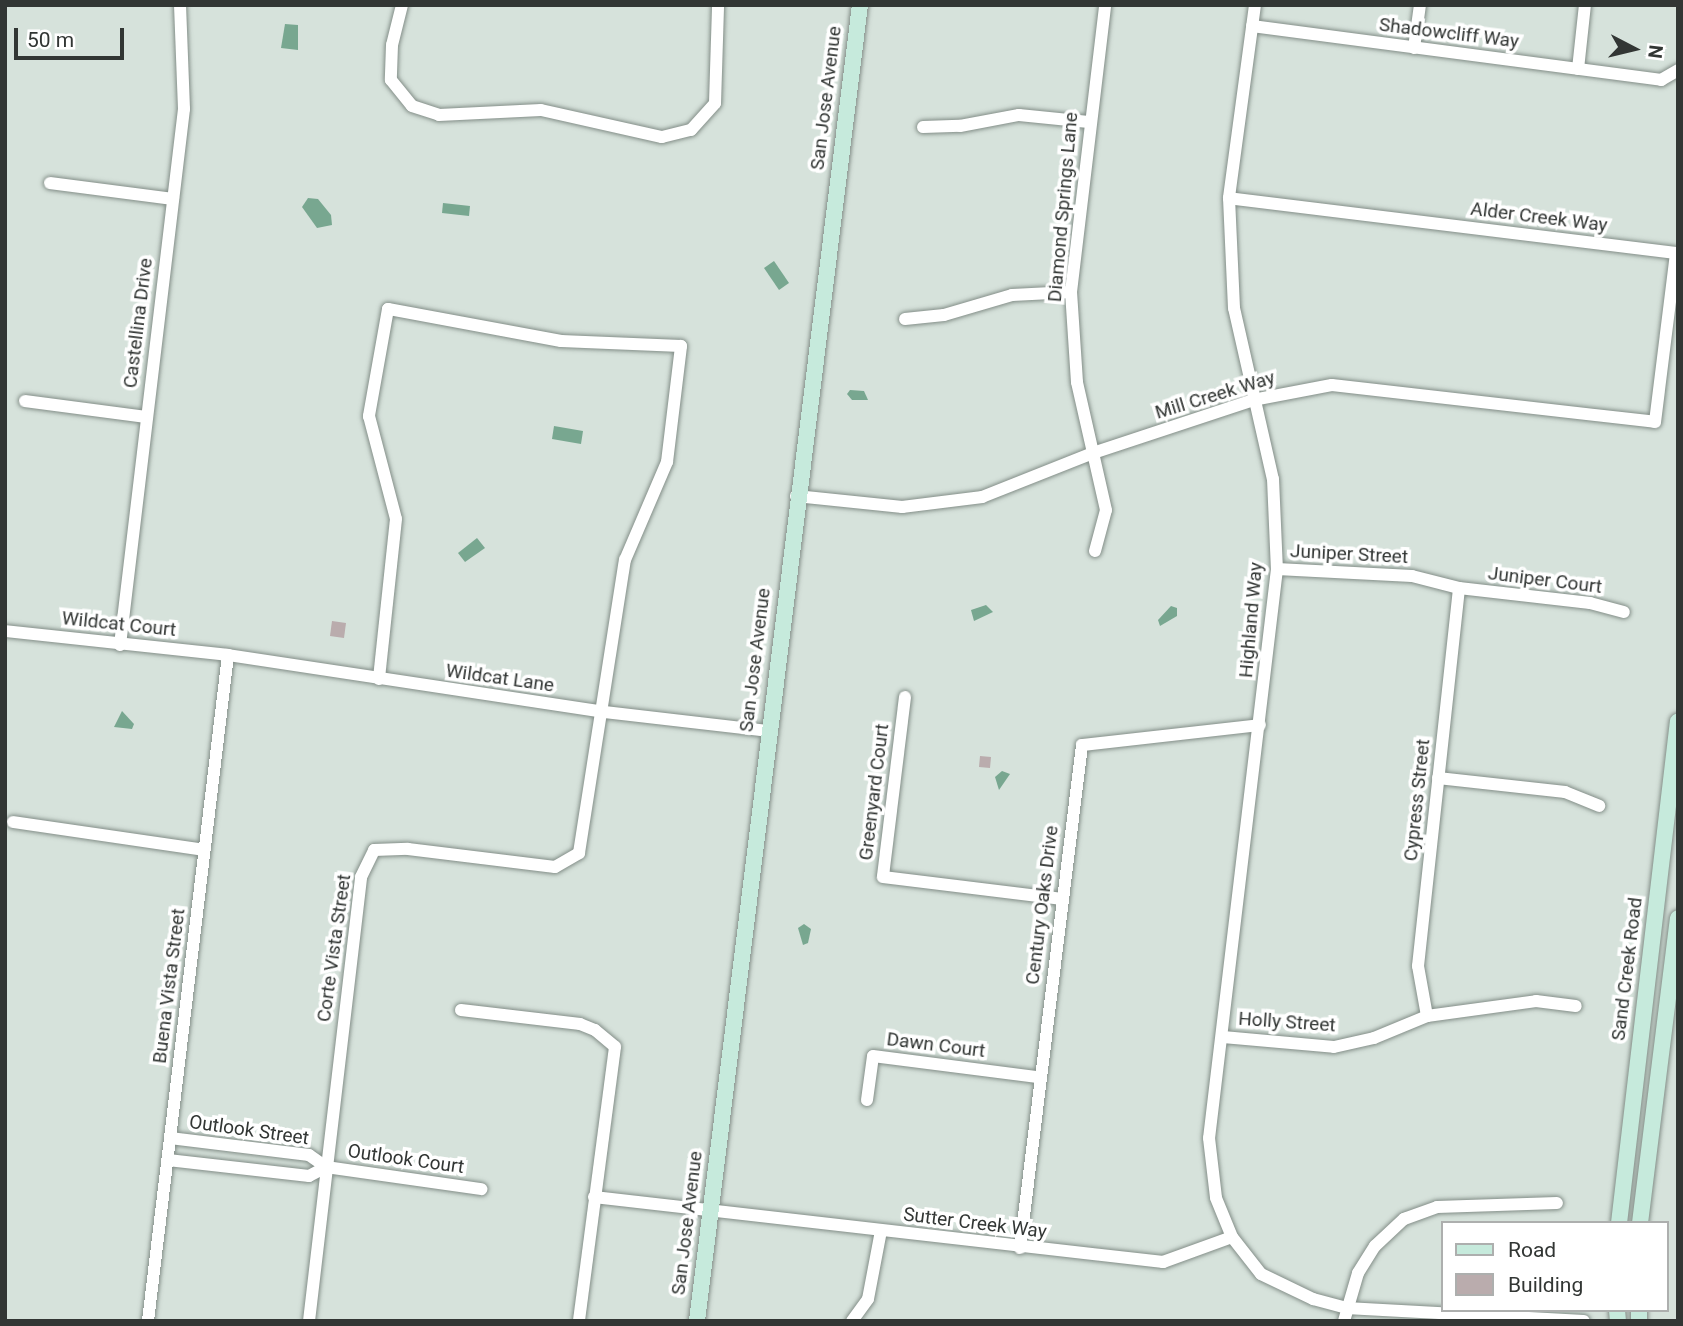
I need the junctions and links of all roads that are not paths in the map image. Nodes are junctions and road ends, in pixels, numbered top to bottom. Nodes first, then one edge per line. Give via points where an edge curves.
1 (180, 5) edge
2 (402, 5) edge
3 (719, 5) edge
4 (860, 5) edge
5 (1105, 5) edge
6 (1255, 5) edge
7 (1420, 5) edge
8 (1585, 5) edge
9 (1252, 26) junction
10 (1414, 47) junction
11 (1578, 69) junction
12 (1678, 71) edge
13 (1088, 122) junction
14 (923, 127) dead end
15 (50, 183) dead end
16 (1229, 198) junction
17 (173, 199) junction
18 (1071, 292) junction
19 (905, 318) dead end
20 (1253, 400) junction
21 (24, 401) dead end
22 (146, 417) junction
23 (1655, 422) joint
24 (1093, 453) junction
25 (796, 496) junction
26 (1095, 551) dead end
27 (1278, 569) junction
28 (1459, 588) junction
29 (1624, 612) dead end
30 (5, 631) edge
31 (120, 645) junction
32 (228, 655) junction
33 (379, 679) junction
34 (905, 697) dead end
35 (604, 712) junction
36 (1678, 721) edge
37 (1260, 725) junction
38 (768, 731) junction
39 (1438, 778) junction
40 (1599, 806) dead end
41 (13, 822) dead end
42 (204, 850) junction
43 (1063, 899) junction
44 (1678, 918) edge
45 (1576, 1006) dead end
46 (461, 1010) dead end
47 (1427, 1016) junction
48 (1223, 1037) junction
49 (1038, 1076) junction
50 (867, 1100) dead end
51 (170, 1138) junction
52 (168, 1160) junction
53 (326, 1167) junction
54 (481, 1189) dead end
55 (594, 1198) junction
56 (1557, 1203) dead end
57 (710, 1209) junction
58 (1619, 1221) edge
59 (1640, 1221) edge
60 (881, 1231) junction
61 (1232, 1237) junction
62 (1020, 1248) junction
63 (1345, 1315) edge
64 (148, 1321) edge
65 (309, 1321) edge
66 (579, 1321) edge
67 (696, 1321) edge
68 (852, 1321) edge
69 (1584, 1321) edge

1 - 17 street, Castellina Drive via 184,109
2 - 3 street via 392,45 391,80 412,106 439,115 541,110 662,137 691,130 715,103
4 - 25 street, San Jose Avenue
5 - 13 street, Diamond Springs Lane
6 - 9 street, Highland Way
7 - 10 street
8 - 11 street
9 - 10 street, Shadowcliff Way
9 - 16 street, Highland Way
10 - 11 street, Shadowcliff Way
11 - 12 street, Shadowcliff Way via 1661,80
13 - 14 street via 1019,115 960,126
13 - 18 street, Diamond Springs Lane
15 - 17 street
16 - 20 street, Highland Way via 1234,308
16 - 23 street, Alder Creek Way via 1676,253
17 - 22 street, Castellina Drive
18 - 19 street via 1012,295 944,315
18 - 24 street, Diamond Springs Lane via 1077,382
20 - 23 street, Mill Creek Way via 1332,384
20 - 24 street, Mill Creek Way
20 - 27 street, Highland Way via 1273,479
21 - 22 street
22 - 31 street, Castellina Drive
24 - 25 street, Mill Creek Way via 982,497 902,507
24 - 26 street, Diamond Springs Lane via 1106,510
25 - 38 street, San Jose Avenue
27 - 28 street, Juniper Street via 1412,576
27 - 37 street, Highland Way
28 - 29 street, Juniper Court via 1590,603
28 - 39 street, Cypress Street
30 - 31 street, Wildcat Court
31 - 32 street, Wildcat Court
32 - 33 street, Wildcat Lane
32 - 42 street, Buena Vista Street
33 - 35 street, Wildcat Lane
33 - 35 street via 396,519 369,415 388,309 561,341 681,346 667,462 625,560
34 - 43 street, Greenyard Court via 883,877
35 - 38 street, Wildcat Lane
35 - 53 street, Corte Vista Street via 579,853 555,867 408,849 374,850 360,877
36 - 58 street, Sand Creek Road
37 - 43 street, Century Oaks Drive via 1082,745
37 - 48 street, Highland Way
38 - 57 street, San Jose Avenue
39 - 40 street via 1565,792
39 - 47 street, Cypress Street via 1418,966
41 - 42 street
42 - 51 street, Buena Vista Street
43 - 49 street, Century Oaks Drive
44 - 59 street
45 - 47 street, Holly Street via 1536,1001
46 - 55 street via 580,1024 615,1047
47 - 48 street, Holly Street via 1374,1038 1334,1047
48 - 61 street, Highland Way via 1209,1138 1216,1198
49 - 50 street, Dawn Court via 873,1056
49 - 62 street, Century Oaks Drive
51 - 52 street, Buena Vista Street
51 - 53 street, Outlook Street via 309,1155
52 - 53 street, Outlook Street via 309,1176
52 - 64 street, Buena Vista Street
53 - 54 street, Outlook Court
53 - 65 street, Corte Vista Street
55 - 57 street, Sutter Creek Way
55 - 66 street
56 - 63 street via 1437,1206 1404,1219 1375,1246 1358,1273
57 - 60 street, Sutter Creek Way
57 - 67 street, San Jose Avenue
60 - 62 street, Sutter Creek Way
60 - 68 street via 868,1299
61 - 62 street, Sutter Creek Way via 1163,1262
61 - 63 street, Highland Way via 1261,1274
63 - 69 street, Highland Way

